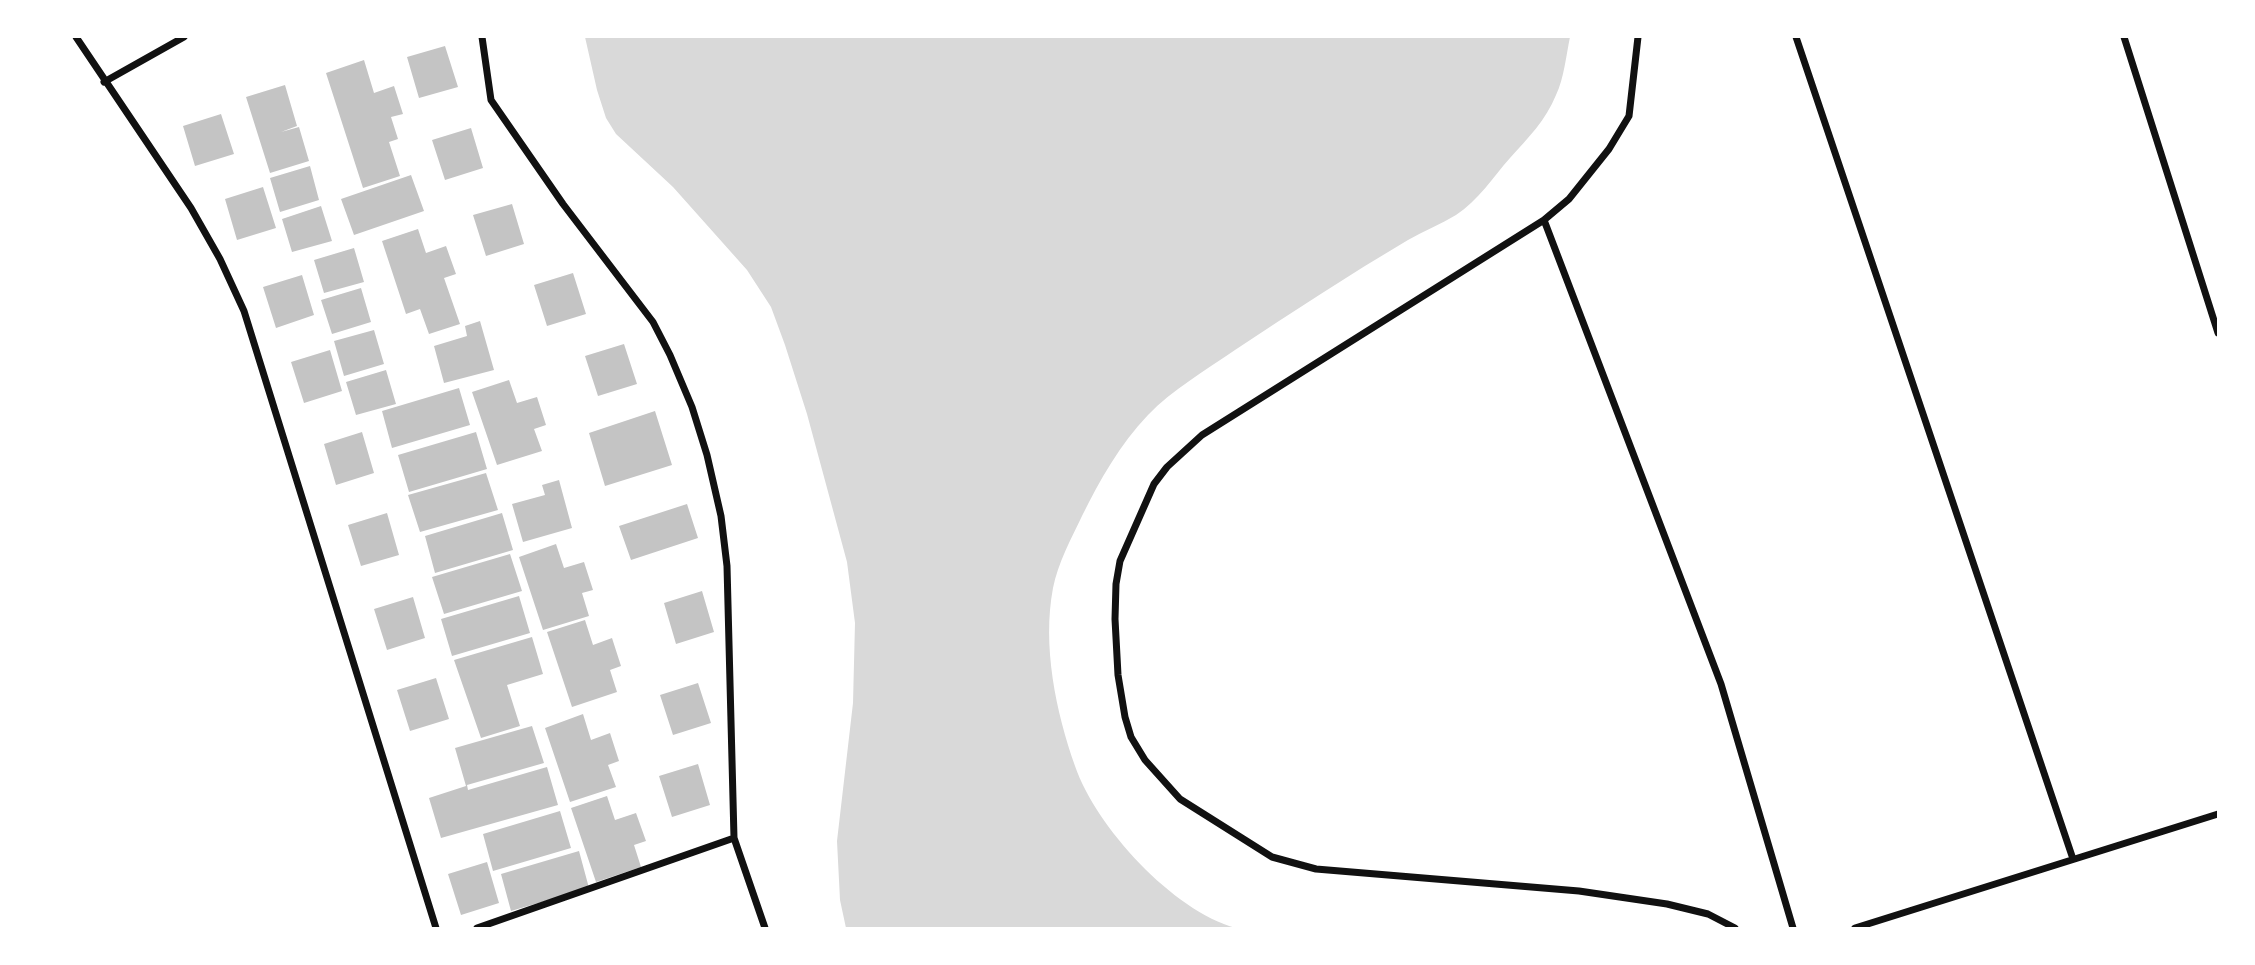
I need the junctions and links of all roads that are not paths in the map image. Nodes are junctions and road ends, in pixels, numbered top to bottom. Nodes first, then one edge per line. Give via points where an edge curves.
1 (76, 37) edge
2 (184, 37) edge
3 (482, 37) edge
4 (1638, 37) edge
5 (1796, 37) edge
6 (2124, 37) edge
7 (104, 82) junction
8 (1544, 220) junction
9 (2218, 333) edge
10 (2218, 814) edge
11 (734, 838) junction
12 (2073, 859) junction
13 (436, 928) edge
14 (477, 928) edge
15 (765, 928) edge
16 (1735, 928) edge
17 (1793, 928) edge
18 (1855, 928) edge

1 - 7 street
2 - 7 street
3 - 11 street via 491,100 653,322 684,386 704,443 727,566
4 - 8 street via 1629,116 1620,134 1569,199
5 - 12 street
6 - 9 street
7 - 13 street via 191,208 244,311
8 - 16 street via 1202,435 1167,467 1129,538 1116,584 1118,675 1125,717 1145,760 1180,799 1272,857 1315,869 1579,891 1667,904 1708,914
8 - 17 street via 1721,684
10 - 12 street
11 - 14 street
11 - 15 street
12 - 18 street

